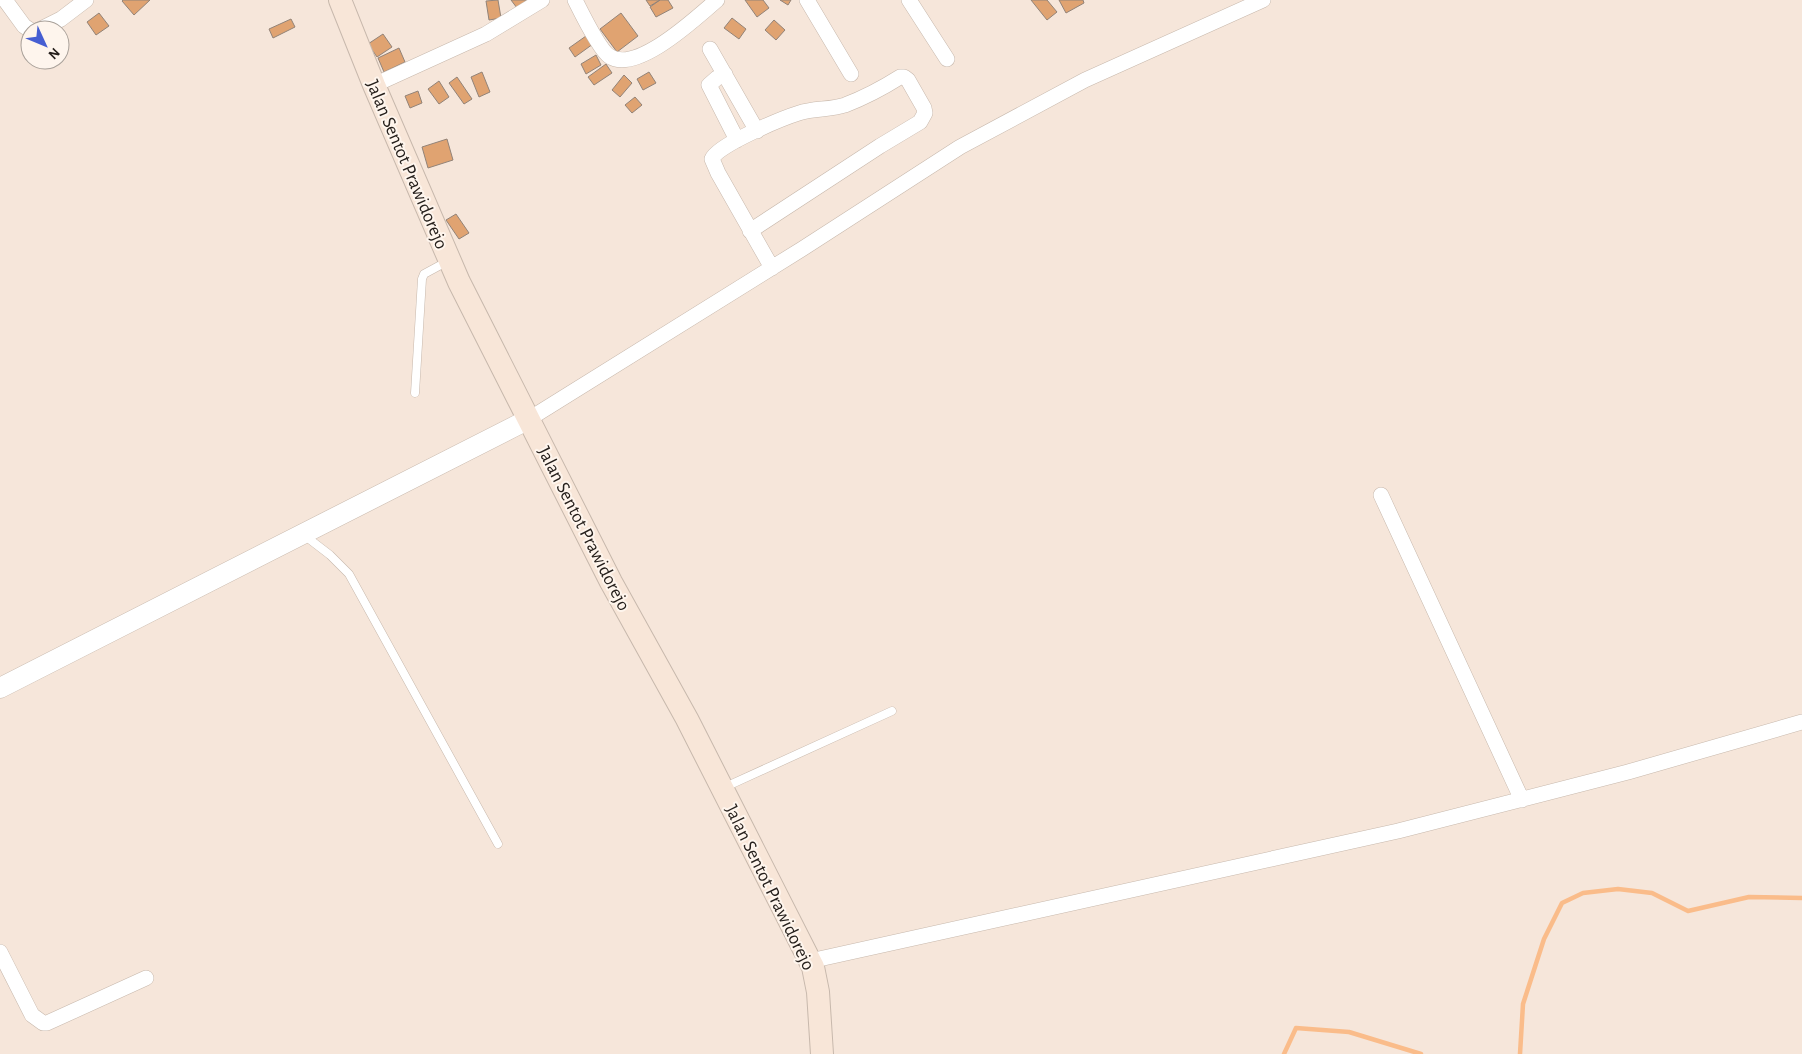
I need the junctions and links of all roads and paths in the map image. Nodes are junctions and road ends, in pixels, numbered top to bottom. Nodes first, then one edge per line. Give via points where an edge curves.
1 (5, 0) edge
2 (86, 0) edge
3 (340, 0) edge
4 (542, 0) edge
5 (575, 0) edge
6 (717, 0) edge
7 (807, 0) edge
8 (909, 0) edge
9 (1263, 0) edge
10 (59, 20) edge
11 (20, 21) edge
12 (710, 49) dead end
13 (947, 59) dead end
14 (725, 74) junction
15 (851, 74) dead end
16 (374, 85) junction
17 (757, 131) junction
18 (737, 140) junction
19 (750, 231) junction
20 (449, 260) junction
21 (772, 268) junction
22 (415, 393) dead end
23 (529, 419) junction
24 (1381, 494) dead end
25 (303, 534) junction
26 (0, 688) edge
27 (892, 711) dead end
28 (1802, 722) edge
29 (722, 788) junction
30 (1522, 800) junction
31 (498, 844) dead end
32 (0, 952) edge
33 (810, 961) junction
34 (146, 978) dead end
35 (822, 1054) edge

1 - 11 street
2 - 10 street
3 - 16 main road, Jalan Sentot Prawidorejo
4 - 16 street via 486,34
5 - 6 street via 608,56 619,60 654,50
7 - 15 street
8 - 13 street
9 - 21 street via 1085,80 960,147
12 - 14 street
14 - 17 street
14 - 18 street via 709,86
16 - 20 main road, Jalan Sentot Prawidorejo
17 - 18 street
17 - 19 street via 800,112 842,106 872,95 900,77 908,80 926,113 920,122
18 - 19 street via 718,151 712,160
19 - 21 street
20 - 22 lane via 424,274 422,279
20 - 23 main road, Jalan Sentot Prawidorejo
21 - 23 street
23 - 25 street
23 - 29 main road, Jalan Sentot Prawidorejo
24 - 30 street
25 - 26 street
25 - 31 lane via 349,574
27 - 29 lane
28 - 30 street
29 - 33 main road, Jalan Sentot Prawidorejo
30 - 33 street via 1398,831
32 - 34 street via 32,1015 43,1023
33 - 35 main road, Jalan Sentot Prawidorejo via 818,992

